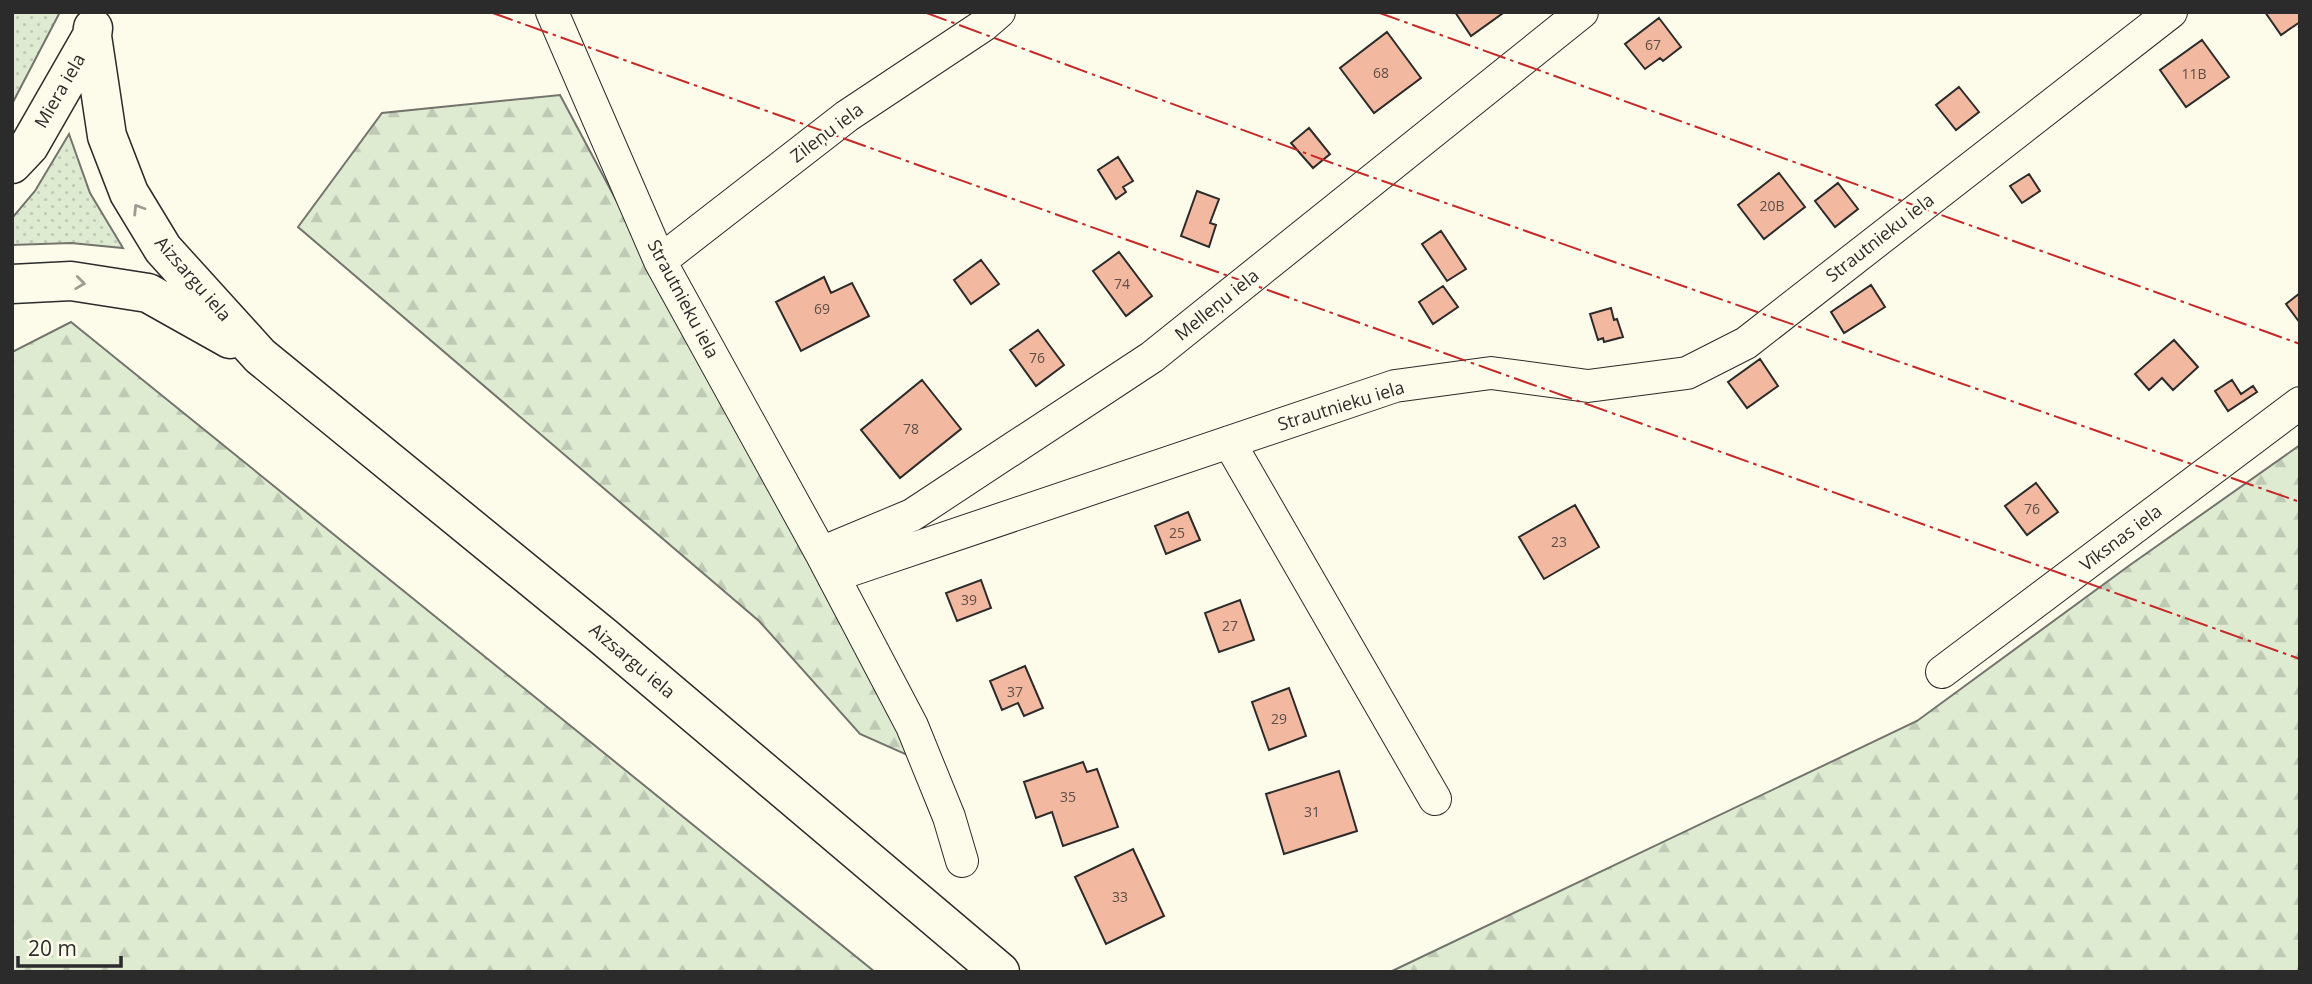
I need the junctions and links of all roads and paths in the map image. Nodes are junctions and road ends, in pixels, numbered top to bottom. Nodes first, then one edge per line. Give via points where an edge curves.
1 (552, 12) edge
2 (999, 12) edge
3 (1583, 12) edge
4 (2171, 12) edge
5 (94, 24) edge
6 (12, 164) edge
7 (660, 261) junction
8 (12, 284) edge
9 (260, 356) junction
10 (2300, 403) edge
11 (1229, 442) junction
12 (827, 564) junction
13 (1941, 672) dead end
14 (1434, 799) dead end
15 (962, 861) dead end
16 (1000, 972) edge

1 - 7 street, Strautnieku iela
2 - 7 street, Zileņu iela via 847,116
3 - 12 street, Melleņu iela via 1152,357 912,515
4 - 11 street, Strautnieku iela via 1746,343 1687,373 1588,386 1491,373 1395,386
5 - 6 highway, Miera iela via 29,146
9 -> 5 highway, Aizsargu iela via 163,249 129,193 107,136
7 - 12 street, Strautnieku iela
8 -> 9 highway, Aizsargu iela via 71,281 148,293
9 - 16 highway, Aizsargu iela via 604,637
10 - 13 street, Vīksnas iela
11 - 12 street, Strautnieku iela
11 - 14 street
12 - 15 street, Strautnieku iela via 912,726

